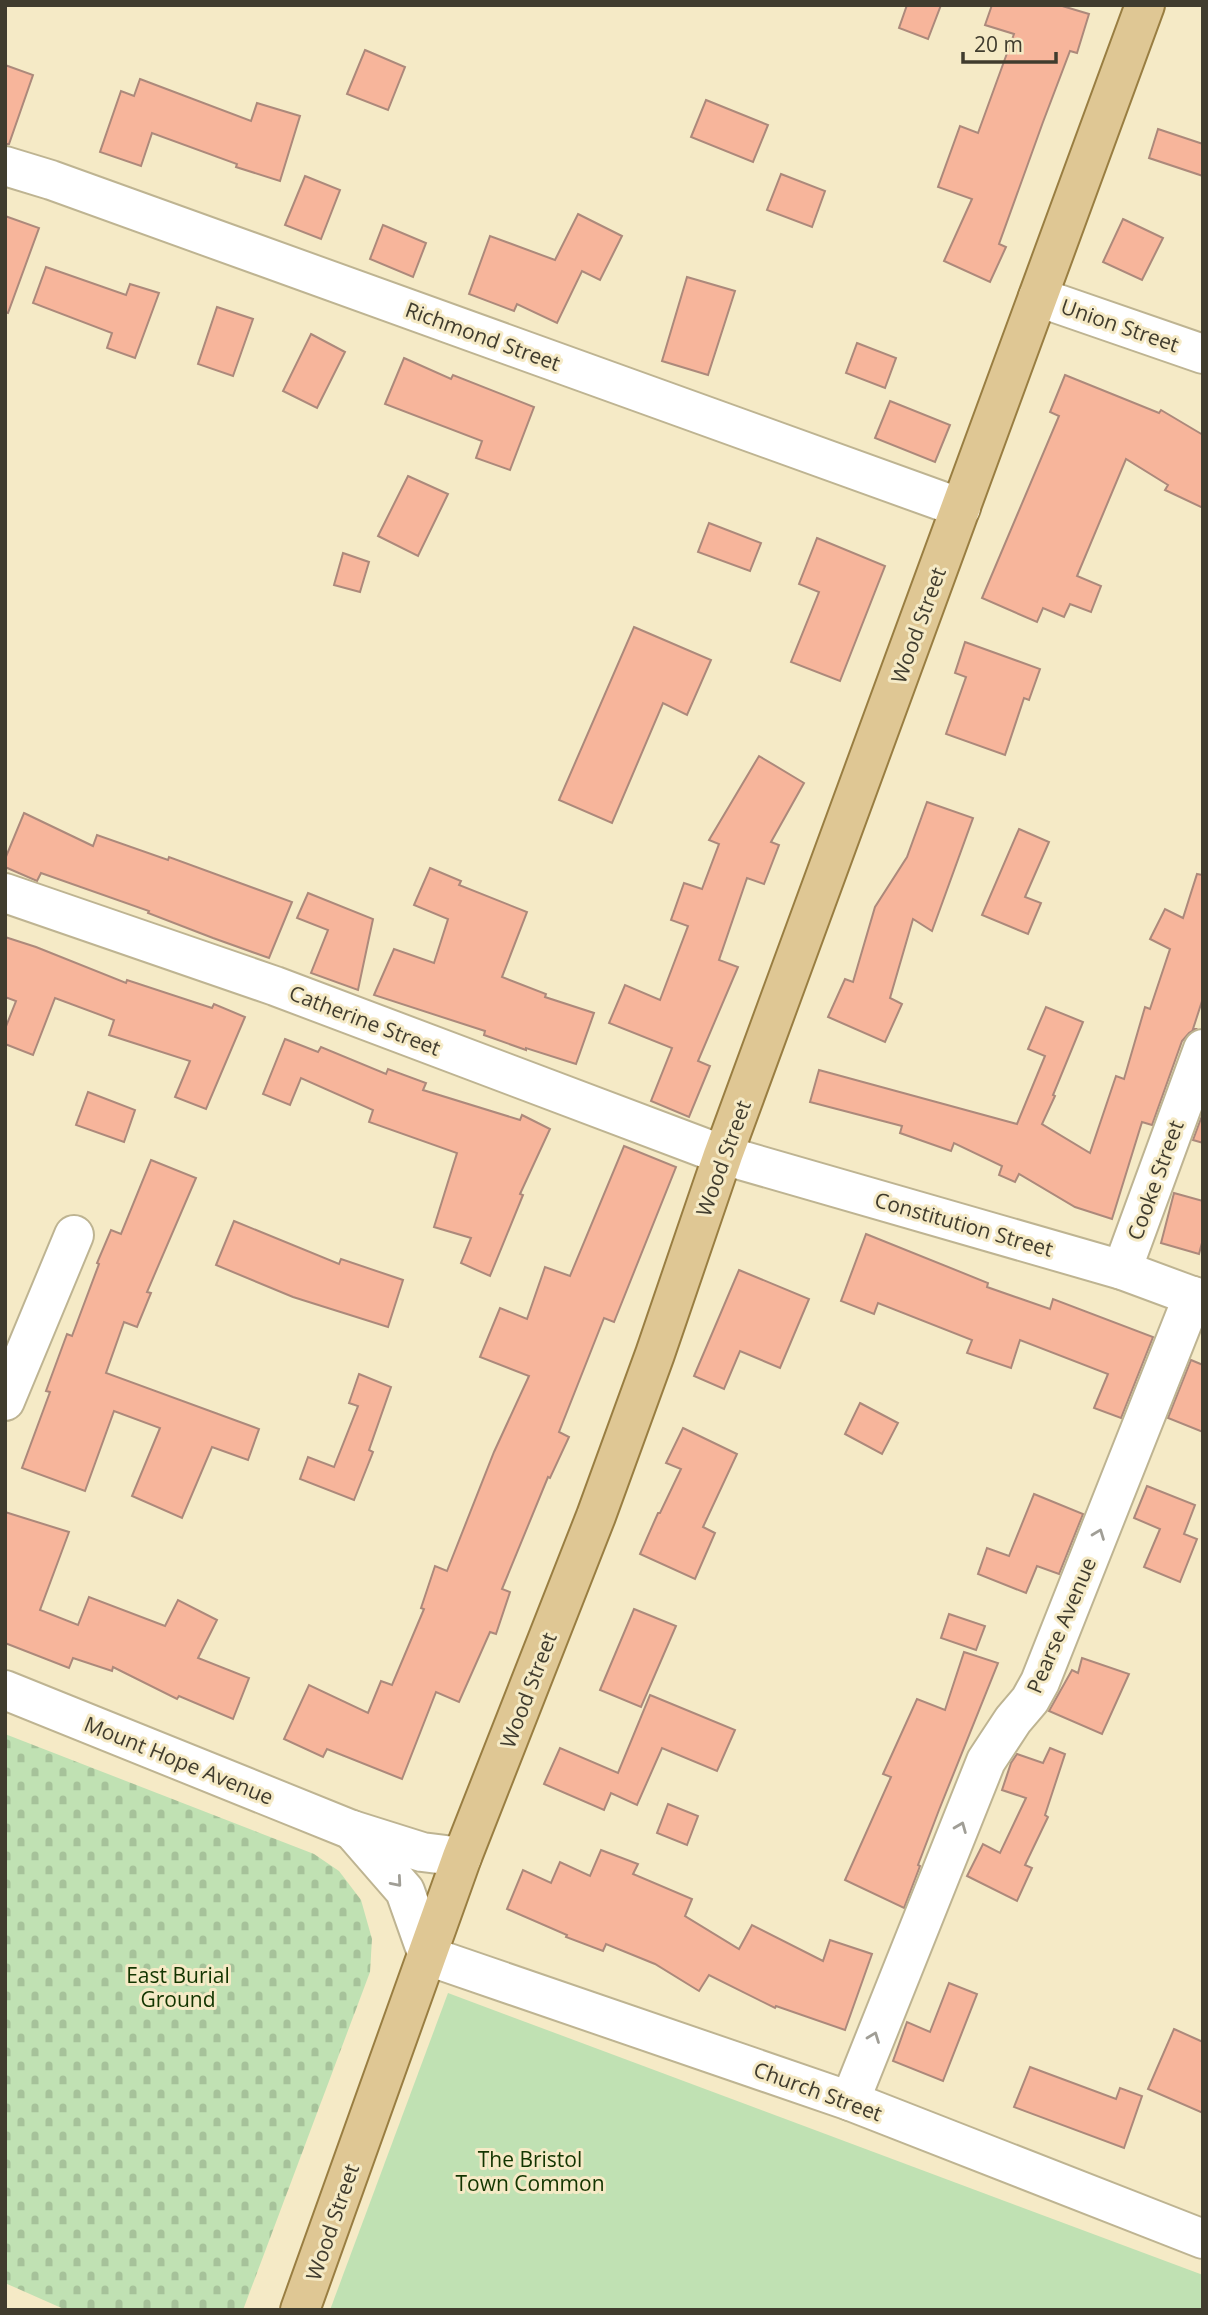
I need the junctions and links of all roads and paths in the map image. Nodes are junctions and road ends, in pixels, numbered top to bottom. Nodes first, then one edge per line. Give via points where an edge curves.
1 (1145, 5) edge
2 (5, 166) edge
3 (1038, 297) junction
4 (1203, 354) edge
5 (961, 508) junction
6 (5, 893) edge
7 (1203, 1049) edge
8 (723, 1155) junction
9 (74, 1235) dead end
10 (1122, 1270) junction
11 (1198, 1298) edge
12 (5, 1401) edge
13 (5, 1690) edge
14 (352, 1830) junction
15 (462, 1857) junction
16 (428, 1956) junction
17 (850, 2101) junction
18 (1203, 2239) edge
19 (300, 2310) edge

1 - 3 main road, Wood Street
2 - 5 street, Richmond Street
3 - 4 street, Union Street
3 - 5 main road, Wood Street
5 - 8 main road, Wood Street
6 - 8 street, Catherine Street via 275,986
7 - 10 street, Cooke Street
8 - 10 street, Constitution Street
8 - 15 main road, Wood Street via 596,1516
9 - 12 street
10 - 11 street, Constitution Street
17 -> 11 street, Pearse Avenue via 986,1761 1041,1682
13 - 14 street, Mount Hope Avenue
14 - 15 street, Mount Hope Avenue via 422,1852
14 -> 16 street, Mount Hope Avenue via 405,1891
15 - 16 main road, Wood Street
16 - 17 street, Church Street
16 - 19 main road, Wood Street
17 - 18 street, Church Street

